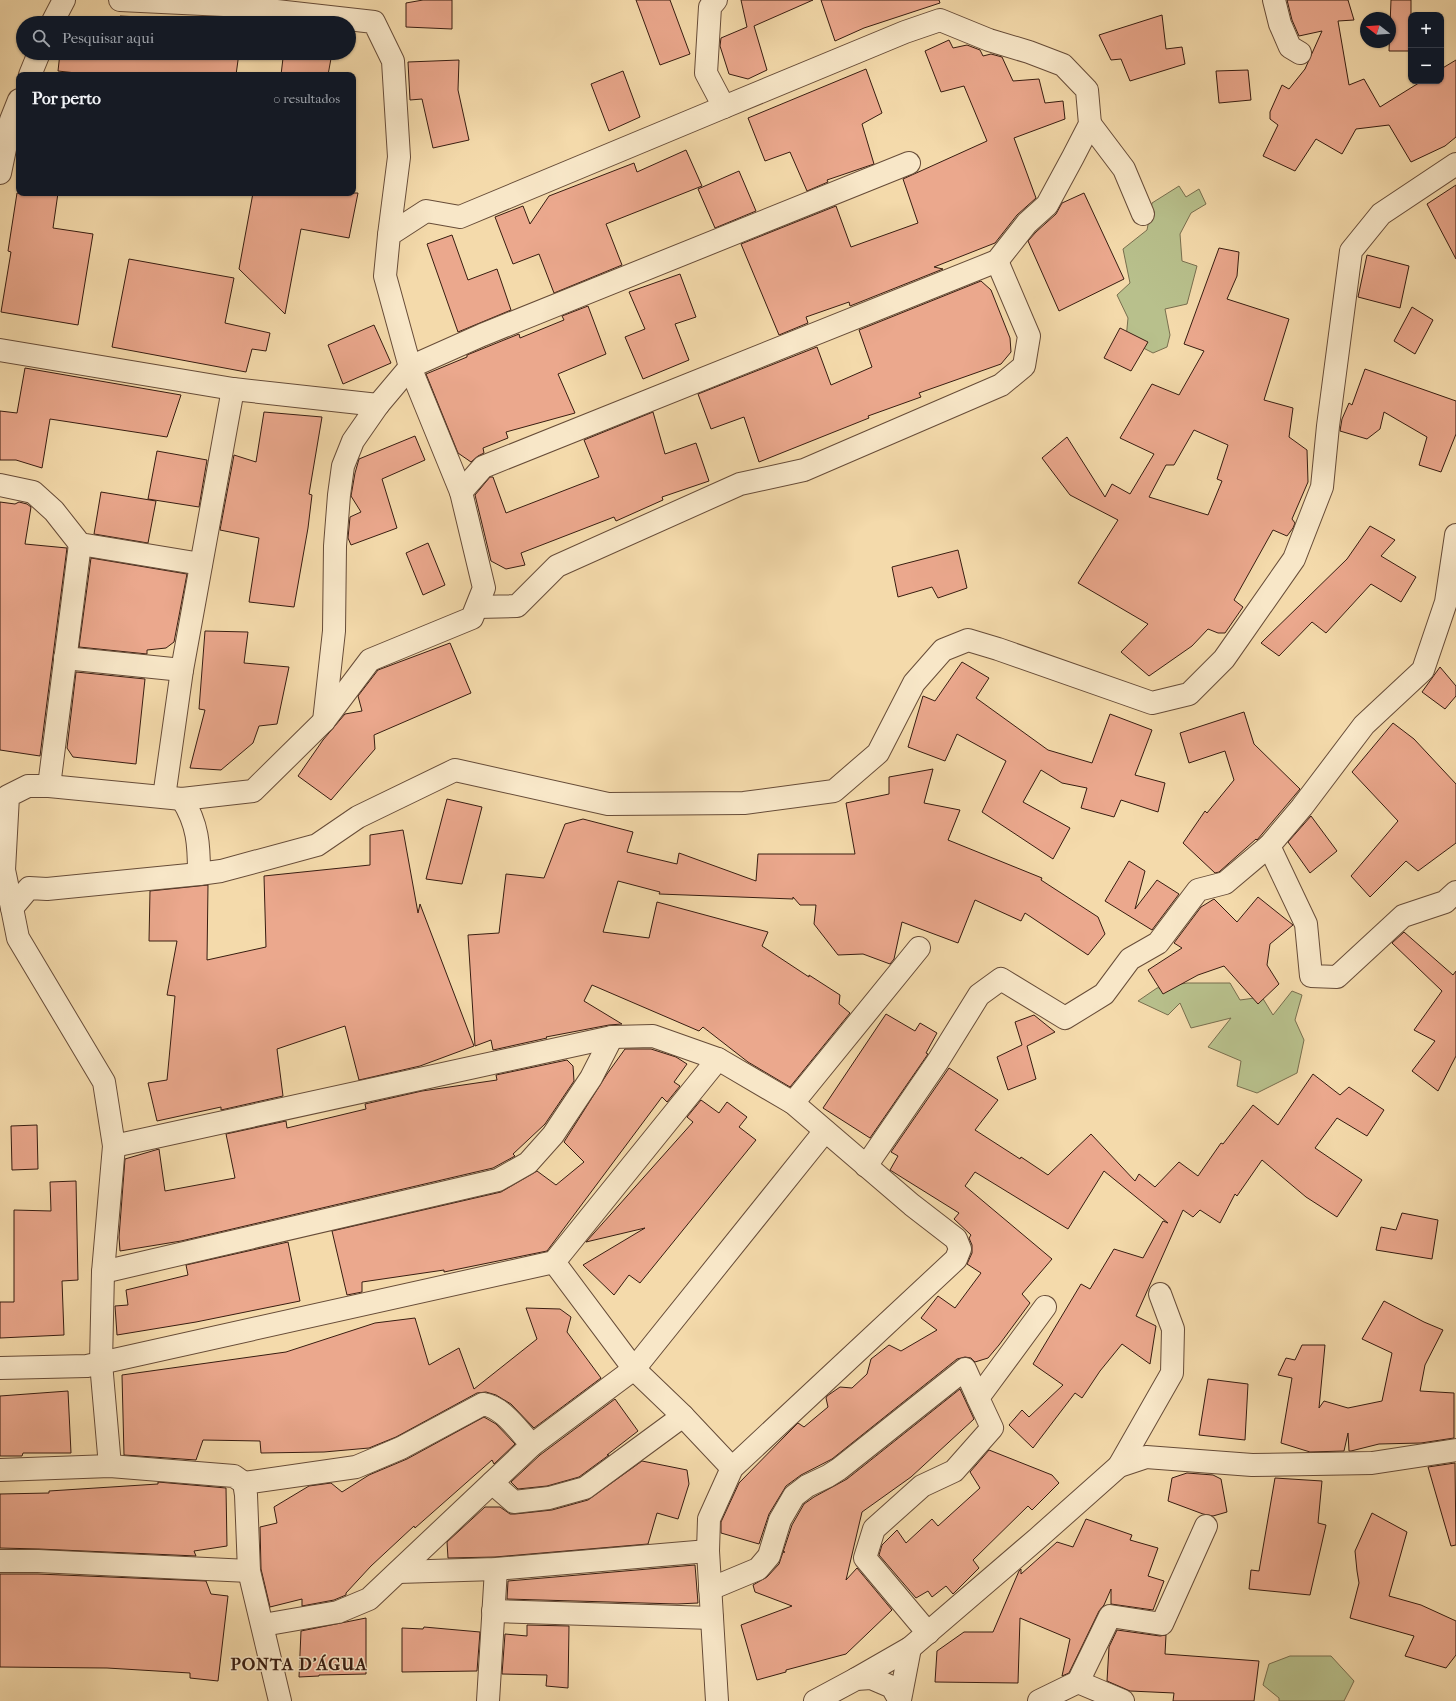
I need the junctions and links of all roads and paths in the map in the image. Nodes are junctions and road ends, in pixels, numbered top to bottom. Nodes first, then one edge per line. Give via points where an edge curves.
1 (64, 0) edge
2 (120, 0) edge
3 (716, 0) edge
4 (1274, 0) edge
5 (56, 16) edge
6 (321, 16) edge
7 (356, 20) edge
8 (1300, 54) dead end
9 (36, 60) edge
10 (31, 72) edge
11 (724, 107) junction
12 (16, 108) edge
13 (1090, 124) junction
14 (910, 163) dead end
15 (1456, 164) edge
16 (0, 173) edge
17 (1143, 214) dead end
18 (389, 234) junction
19 (997, 261) junction
20 (0, 350) edge
21 (410, 367) junction
22 (233, 389) junction
23 (378, 406) junction
24 (0, 485) edge
25 (461, 492) junction
26 (1456, 535) edge
27 (80, 544) junction
28 (201, 564) junction
29 (477, 607) junction
30 (65, 658) junction
31 (182, 670) junction
32 (324, 721) junction
33 (48, 786) junction
34 (4, 793) edge
35 (173, 798) junction
36 (1269, 846) junction
37 (198, 874) junction
38 (1456, 892) edge
39 (12, 908) junction
40 (919, 948) dead end
41 (612, 1037) junction
42 (718, 1059) junction
43 (793, 1103) junction
44 (825, 1131) junction
45 (114, 1146) junction
46 (866, 1166) junction
47 (554, 1262) junction
48 (103, 1272) junction
49 (1160, 1294) dead end
50 (1045, 1307) dead end
51 (101, 1363) junction
52 (0, 1368) edge
53 (634, 1369) junction
54 (978, 1398) junction
55 (683, 1416) junction
56 (532, 1445) junction
57 (1456, 1450) edge
58 (110, 1466) junction
59 (1119, 1466) junction
60 (732, 1468) junction
61 (0, 1470) edge
62 (244, 1483) junction
63 (492, 1483) junction
64 (1206, 1526) dead end
65 (708, 1551) junction
66 (0, 1561) edge
67 (496, 1569) junction
68 (249, 1571) junction
69 (398, 1572) junction
70 (710, 1589) junction
71 (493, 1611) junction
72 (712, 1618) junction
73 (263, 1625) junction
74 (928, 1632) junction
75 (910, 1648) junction
76 (856, 1679) junction
77 (1078, 1682) junction
78 (810, 1700) edge
79 (900, 1700) edge
80 (280, 1701) edge
81 (488, 1701) edge
82 (717, 1701) edge
83 (1039, 1701) edge
84 (1123, 1701) edge

1 - 5 street
2 - 6 street via 224,5
3 - 11 street via 710,7 706,73
4 - 8 street via 1290,48
7 - 18 street via 374,22 393,61 398,157
9 - 10 street
11 - 13 street via 940,20 1063,65 1087,90
11 - 18 street via 460,216 426,211
12 - 16 street
13 - 17 street via 1124,169
13 - 19 street via 1048,205 1027,223
14 - 21 street via 482,335
15 - 37 street via 1381,214 1351,251 1322,487 1294,559 1224,659 1189,694 1152,703 968,640 943,650 914,683 878,753 834,791 744,803 608,804 455,770 358,817 317,845 221,871
18 - 21 street via 385,276
19 - 25 street via 483,467
19 - 29 street via 1029,336 1024,366 1001,385 804,470 740,484 557,566 517,606
20 - 22 street
21 - 23 street
21 - 25 street
22 - 23 street
22 - 28 street
23 - 32 street via 353,442 343,466 338,495 334,631
24 - 27 street via 33,492 54,511
25 - 29 street via 484,588
26 - 36 street via 1446,602 1423,670 1364,725
27 - 28 street
27 - 30 street
28 - 31 street
29 - 32 street via 472,618 370,660
30 - 31 street
30 - 33 street
31 - 35 street
32 - 35 street via 253,791
33 - 34 street via 28,786
33 - 35 street
34 - 39 street via 4,870
35 - 37 street via 191,813 199,849
36 - 38 street via 1306,924 1311,976 1337,977 1403,916 1444,902
36 - 46 street via 1225,883 1198,890 1158,943 1130,959 1104,994 1065,1018 1001,979 979,995 938,1061
37 - 39 street via 47,889 29,888
39 - 45 street via 18,938 104,1082
40 - 43 street
41 - 42 street via 653,1036
41 - 45 street
41 - 48 street via 590,1078 553,1135 528,1163 498,1180
42 - 43 street
42 - 47 street
43 - 44 street
44 - 46 street
44 - 53 street
45 - 48 street
46 - 60 street via 956,1239 960,1249 956,1259
47 - 51 street
47 - 53 street
48 - 51 street
49 - 59 street via 1173,1329 1172,1373
50 - 54 street
51 - 52 street via 87,1366
51 - 58 street
53 - 55 street
53 - 56 street
54 - 70 street via 965,1369 839,1469 794,1496 780,1520 769,1556 758,1569
54 - 74 street via 992,1428 954,1471 922,1486 874,1529 865,1558
55 - 60 street
55 - 63 street via 585,1488 549,1498 514,1502
56 - 62 street via 499,1410 483,1404 401,1448 356,1467
56 - 63 street
57 - 59 street via 1372,1462 1252,1465 1146,1457
58 - 61 street
58 - 62 street via 234,1476
59 - 74 street
60 - 65 street via 709,1519
62 - 68 street
63 - 69 street
64 - 77 street via 1162,1624 1110,1616
65 - 67 street
65 - 70 street
66 - 68 street
67 - 69 street
67 - 71 street
68 - 73 street
69 - 73 street via 369,1599 338,1612
70 - 72 street
71 - 72 street
71 - 81 street
72 - 82 street
73 - 80 street
74 - 75 street
75 - 76 street
75 - 79 street
76 - 78 street
76 - 79 street via 871,1678 892,1687
77 - 83 street
77 - 84 street

